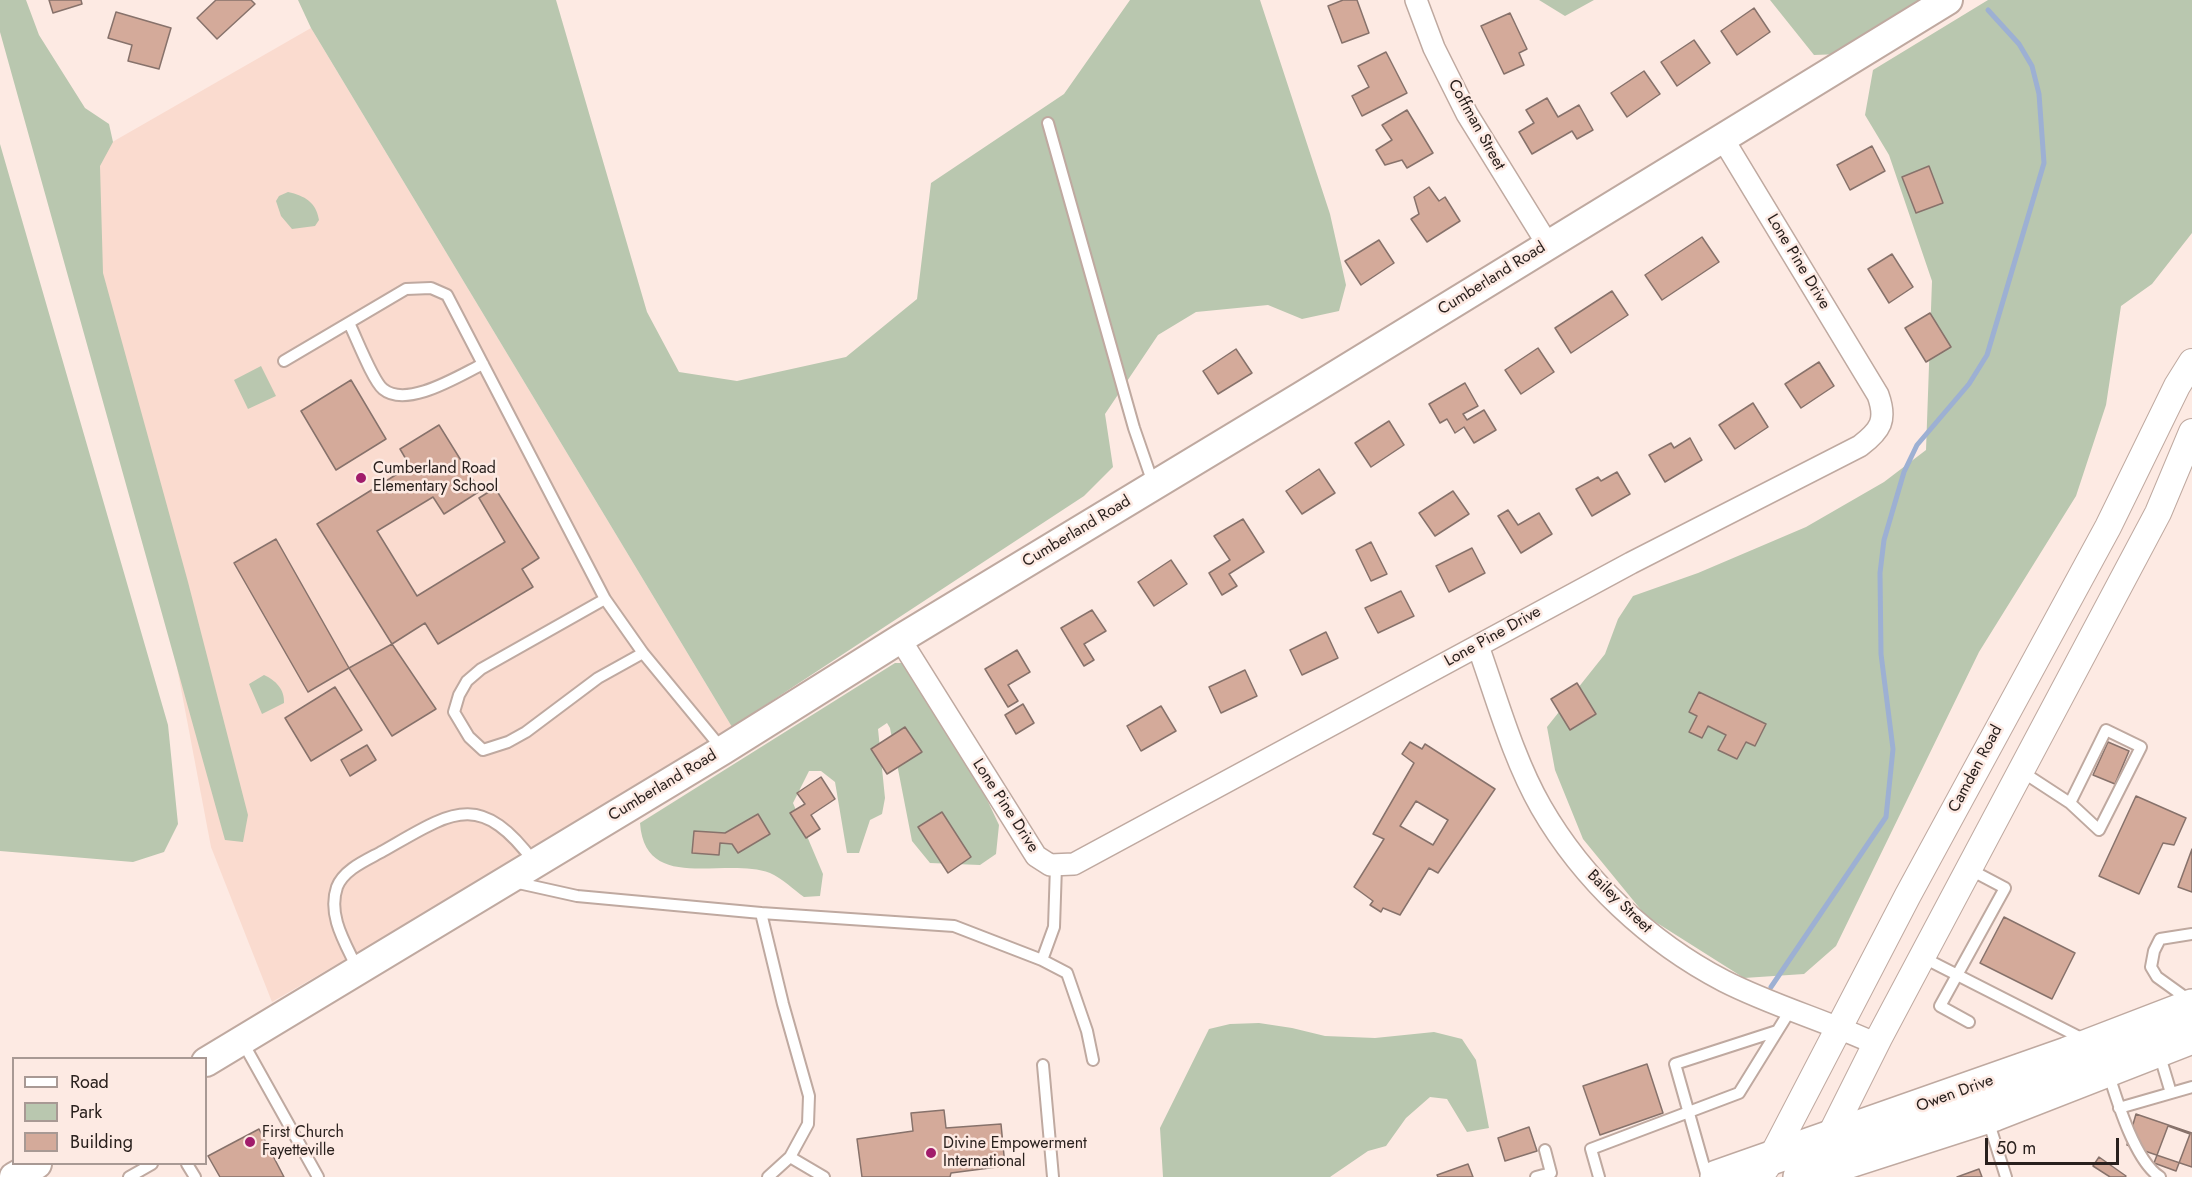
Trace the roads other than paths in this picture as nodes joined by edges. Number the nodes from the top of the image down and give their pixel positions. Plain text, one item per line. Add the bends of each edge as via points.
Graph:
1 (1416, 0) edge
2 (1948, 0) edge
3 (1048, 123) dead end
4 (1723, 140) junction
5 (1548, 244) junction
6 (349, 323) junction
7 (284, 361) dead end
8 (2192, 362) edge
9 (483, 364) junction
10 (2192, 432) edge
11 (1154, 485) junction
12 (605, 599) junction
13 (900, 639) junction
14 (1478, 646) junction
15 (643, 653) junction
16 (723, 750) junction
17 (2021, 771) junction
18 (2070, 803) junction
19 (535, 863) junction
20 (1056, 866) junction
21 (1969, 868) junction
22 (506, 880) junction
23 (762, 914) junction
24 (2192, 934) edge
25 (1922, 957) junction
26 (1042, 960) junction
27 (358, 970) junction
28 (1957, 975) junction
29 (2192, 1004) edge
30 (1791, 1009) junction
31 (1969, 1022) dead end
32 (1840, 1027) junction
33 (1777, 1031) junction
34 (2192, 1037) edge
35 (241, 1040) junction
36 (1876, 1044) junction
37 (2158, 1049) junction
38 (2100, 1057) junction
39 (1093, 1060) dead end
40 (207, 1061) edge
41 (1043, 1065) dead end
42 (2192, 1087) edge
43 (2171, 1093) junction
44 (2120, 1108) junction
45 (1689, 1112) junction
46 (1987, 1116) junction
47 (1830, 1138) junction
48 (1545, 1150) dead end
49 (790, 1157) junction
50 (150, 1165) edge
51 (1766, 1167) edge
52 (1805, 1176) edge
53 (129, 1177) edge
54 (318, 1177) edge
55 (768, 1177) edge
56 (824, 1177) edge
57 (1053, 1177) edge
58 (1536, 1177) edge
59 (1599, 1177) edge
60 (1707, 1177) edge
61 (1717, 1177) edge
62 (2006, 1177) edge
63 (2160, 1177) edge

1 - 5 street, Coffman Street via 1434,48 1467,114
2 - 4 main road, Cumberland Road
3 - 11 lane via 1134,428
4 - 5 main road, Cumberland Road
4 - 14 street, Lone Pine Drive via 1878,395 1884,410 1880,428 1860,446 1641,557
5 - 11 main road, Cumberland Road
6 - 7 lane
6 - 9 lane via 381,388 392,395 420,393
6 - 9 lane via 406,289 431,288 447,295
8 - 32 street, Camden Road
9 - 12 lane
10 - 17 street via 2158,513
11 - 13 main road, Cumberland Road
12 - 15 lane
12 - 15 lane via 480,669 467,681 455,703 459,724 479,748 488,750 526,732 598,678
13 - 16 main road, Cumberland Road
13 - 20 street, Lone Pine Drive via 1029,846 1036,856
14 - 20 street, Lone Pine Drive via 1074,864
14 - 30 street, Bailey Street via 1524,772 1541,807 1582,865 1650,933 1690,961
15 - 16 lane
16 - 19 main road, Cumberland Road
17 - 18 lane
17 - 21 street
18 - 18 lane via 2099,830 2140,747 2106,730
19 - 22 main road, Cumberland Road
19 - 27 lane via 517,839 493,820 461,813 443,818 351,869 338,886 334,913
20 - 26 lane via 1054,927
21 - 25 street
21 - 28 lane via 2005,888
22 - 23 lane via 577,896
22 - 27 main road, Cumberland Road
23 - 26 lane via 954,926
23 - 49 lane via 809,1096 808,1124
24 - 29 lane via 2160,939 2151,967 2157,977
25 - 28 lane
25 - 36 street
26 - 39 lane via 1067,974
27 - 35 main road, Cumberland Road
28 - 31 lane via 1940,1006
28 - 38 lane
29 - 38 highway, Owen Drive
30 - 32 street, Bailey Street
30 - 33 lane
32 - 36 street, Bailey Street
32 - 51 street, Camden Road
33 - 45 lane via 1739,1093
33 - 45 lane via 1675,1064
34 - 37 highway, Owen Drive
35 - 40 main road, Cumberland Road
35 - 54 lane
36 - 47 street
37 - 38 highway, Owen Drive
37 - 43 lane
38 - 44 lane
38 - 46 highway, Owen Drive
38 - 47 highway, Owen Drive
41 - 57 lane
42 - 43 lane
43 - 44 lane
44 - 63 lane via 2149,1170
45 - 59 lane via 1590,1149
45 - 60 lane
46 - 52 highway, Owen Drive
46 - 62 lane
47 - 51 highway, Owen Drive
47 - 52 street
48 - 58 lane via 1551,1173
49 - 55 lane
49 - 56 lane
50 - 53 lane
51 - 61 highway, Owen Drive

